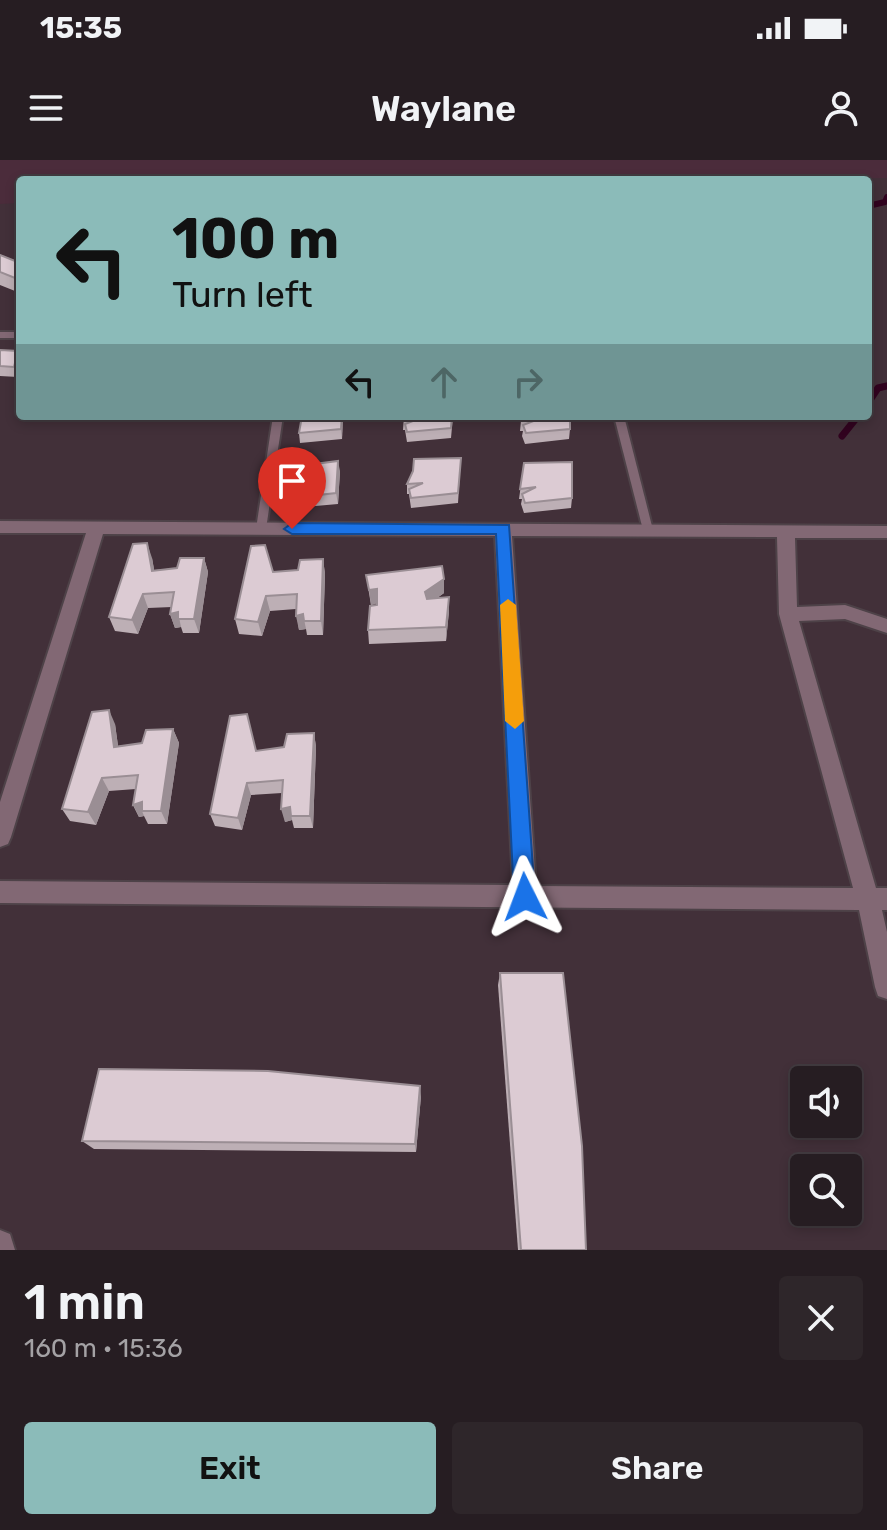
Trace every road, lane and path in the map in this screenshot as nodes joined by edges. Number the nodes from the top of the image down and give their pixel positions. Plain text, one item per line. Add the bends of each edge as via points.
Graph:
1 (277, 420) edge
2 (620, 420) edge
3 (0, 527) edge
4 (96, 529) junction
5 (261, 529) junction
6 (503, 529) junction
7 (648, 530) junction
8 (786, 531) junction
9 (887, 532) edge
10 (788, 614) junction
11 (887, 626) edge
12 (0, 837) edge
13 (0, 892) edge
14 (525, 897) junction
15 (877, 899) edge
16 (887, 987) edge
17 (0, 1244) edge
18 (1, 1250) edge

1 - 5 lane
2 - 7 lane
3 - 4 street
4 - 5 street
4 - 12 street
5 - 6 street
6 - 7 street
6 - 14 street
7 - 8 street
8 - 9 street
8 - 10 street
10 - 11 street via 845,612
10 - 15 street
13 - 14 street
14 - 15 street
15 - 16 street
17 - 18 street

